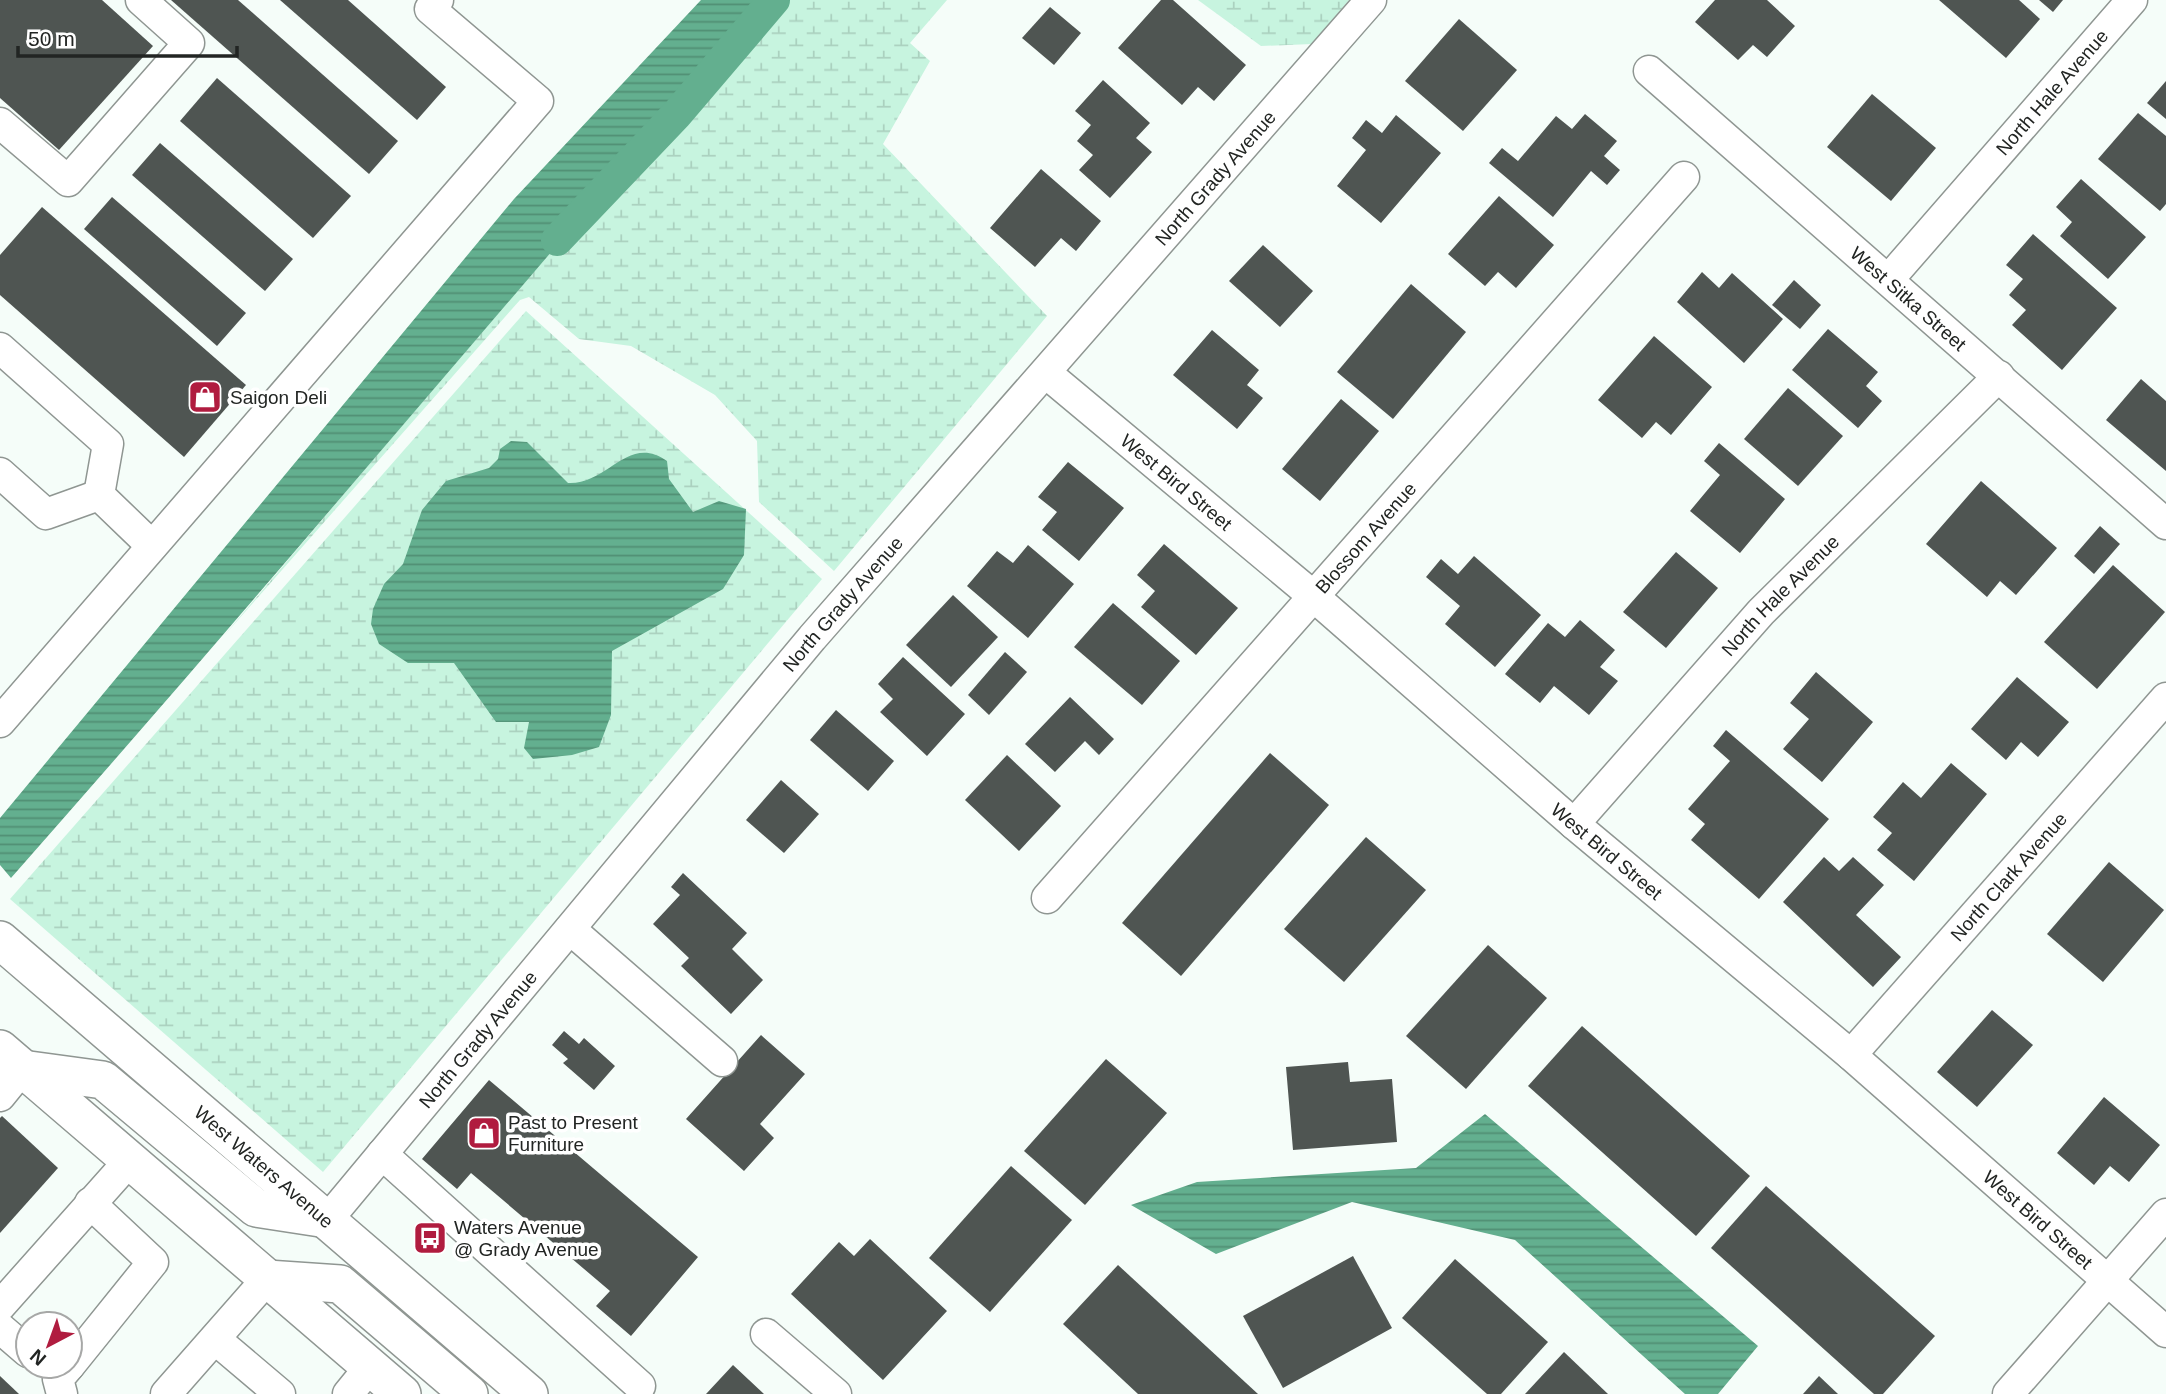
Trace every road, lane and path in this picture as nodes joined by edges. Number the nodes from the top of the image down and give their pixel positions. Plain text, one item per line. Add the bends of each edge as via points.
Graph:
1 (141, 0) edge
2 (1371, 0) edge
3 (2132, 0) edge
4 (429, 3) edge
5 (1649, 71) dead end
6 (0, 123) edge
7 (1684, 177) dead end
8 (1889, 279) junction
9 (0, 348) edge
10 (1045, 373) junction
11 (1999, 376) junction
12 (0, 473) edge
13 (99, 495) junction
14 (2166, 524) edge
15 (152, 546) junction
16 (1312, 595) junction
17 (2166, 698) edge
18 (0, 722) edge
19 (1574, 824) junction
20 (1047, 898) dead end
21 (570, 929) junction
22 (0, 940) edge
23 (1852, 1055) junction
24 (722, 1061) dead end
25 (7, 1071) edge
26 (382, 1154) junction
27 (130, 1160) junction
28 (90, 1203) junction
29 (2166, 1214) edge
30 (328, 1219) junction
31 (267, 1279) junction
32 (2107, 1279) junction
33 (0, 1306) edge
34 (0, 1328) edge
35 (2166, 1332) edge
36 (766, 1334) dead end
37 (215, 1339) junction
38 (14, 1340) edge
39 (84, 1346) edge
40 (359, 1381) edge
41 (640, 1386) dead end
42 (166, 1394) edge
43 (280, 1394) edge
44 (402, 1394) edge
45 (469, 1394) edge
46 (529, 1394) edge
47 (836, 1394) edge
48 (2008, 1394) edge

1 - 6 street via 189,43 68,181
2 - 10 street, North Grady Avenue
3 - 8 street, North Hale Avenue
4 - 15 street via 538,101
5 - 8 street, West Sitka Street
7 - 16 street, Blossom Avenue
8 - 11 street, West Sitka Street
9 - 13 street via 108,444
10 - 16 street, West Bird Street
10 - 21 street, North Grady Avenue via 812,638
11 - 14 street, West Sitka Street
11 - 19 street, North Hale Avenue via 1761,612
12 - 13 street via 46,514
13 - 15 street
15 - 18 street
16 - 19 street, West Bird Street
16 - 20 street, Blossom Avenue
17 - 23 street, North Clark Avenue
19 - 23 street, West Bird Street
21 - 24 street
21 - 26 street, North Grady Avenue
22 - 30 main road, West Waters Avenue
23 - 32 street, West Bird Street
25 - 27 main road
25 - 30 main road via 103,1080 256,1208
26 - 30 street, North Grady Avenue
26 - 41 street
27 - 28 street
27 - 31 main road
28 - 33 street
28 - 39 street via 153,1262
29 - 32 street
30 - 46 main road, West Waters Avenue
31 - 37 street
31 - 40 main road
31 - 45 main road via 340,1284
32 - 35 street, West Bird Street
32 - 48 street
34 - 38 street
36 - 47 street
37 - 42 street
37 - 43 street
40 - 44 main road

